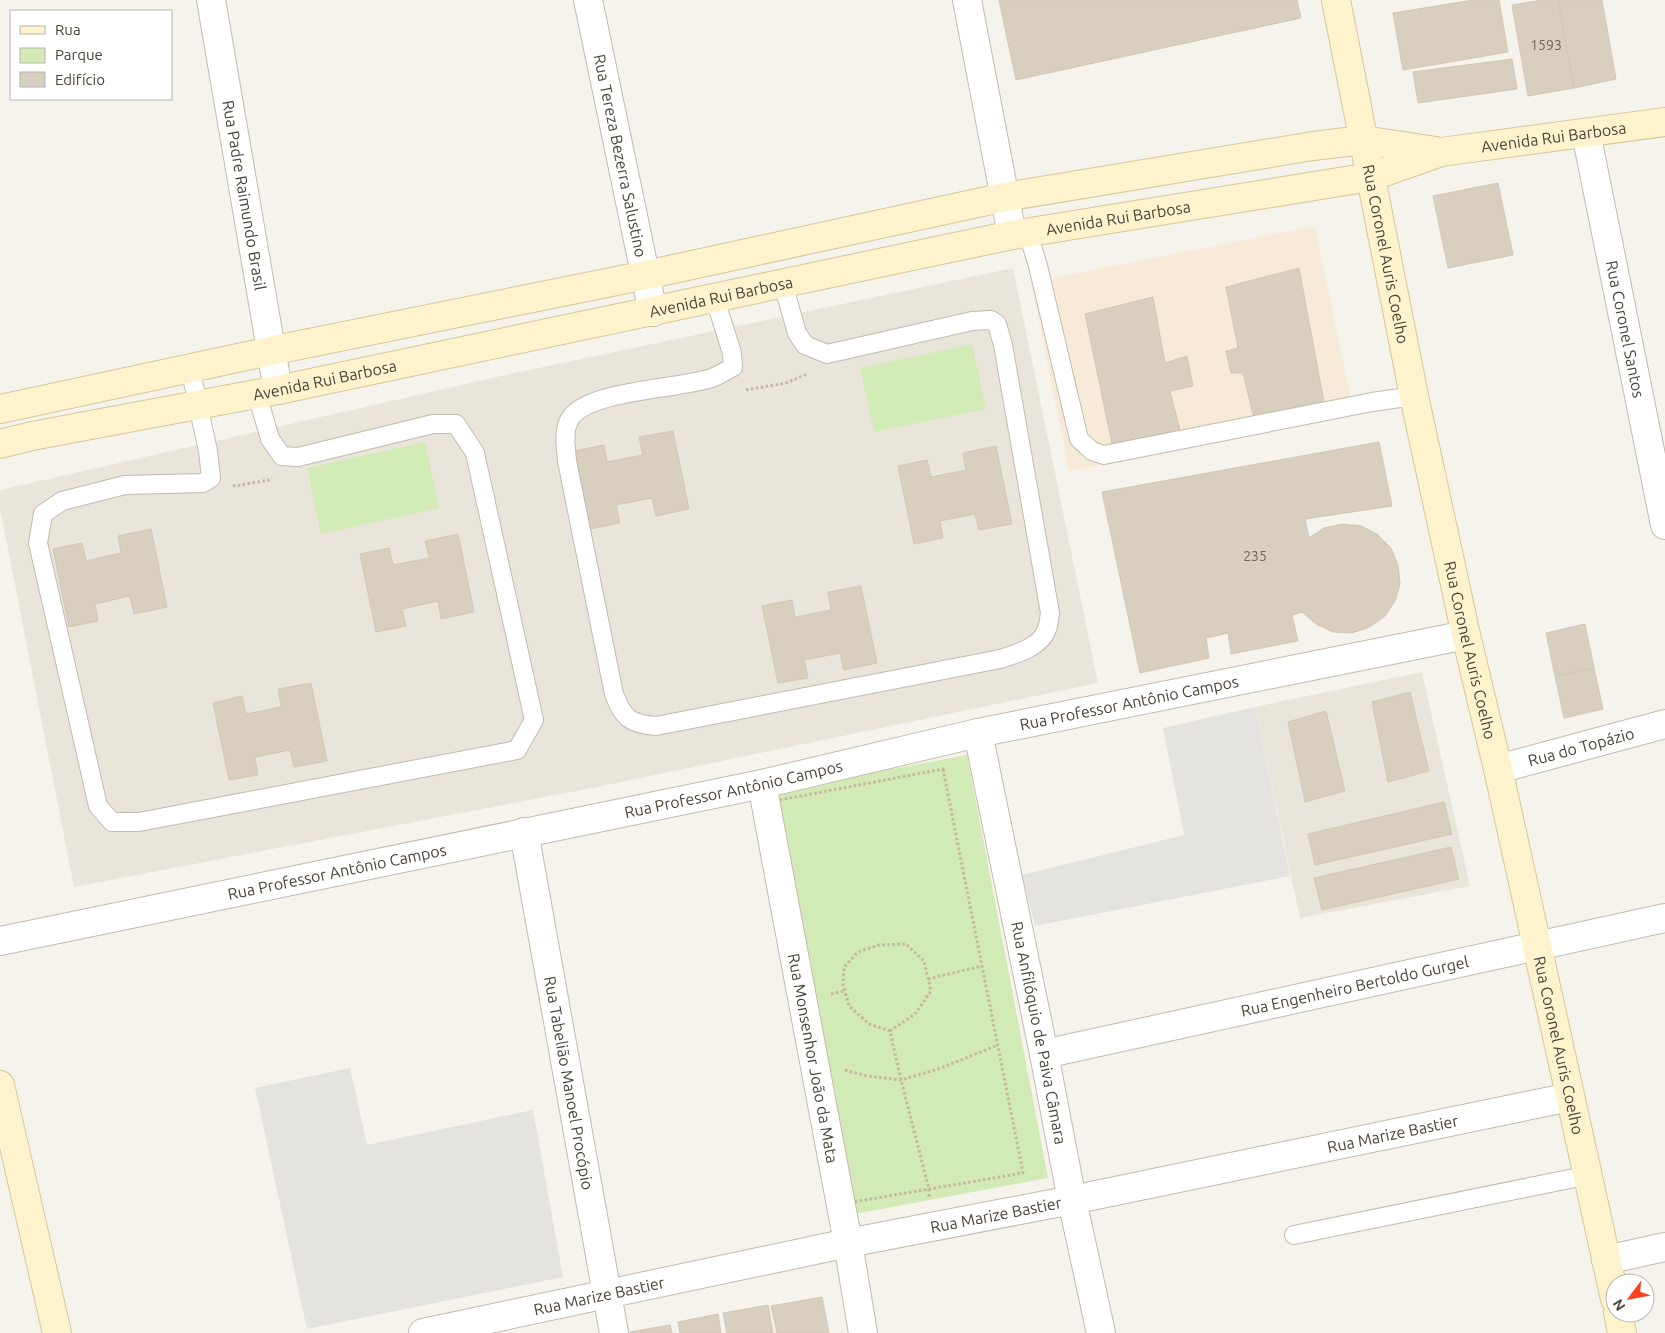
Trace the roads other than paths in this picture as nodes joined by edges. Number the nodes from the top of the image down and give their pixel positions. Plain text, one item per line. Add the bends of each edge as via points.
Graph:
1 (210, 0) edge
2 (588, 0) edge
3 (967, 0) edge
4 (1336, 0) edge
5 (1665, 122) edge
6 (1586, 133) junction
7 (1363, 140) junction
8 (1441, 152) junction
9 (1370, 177) junction
10 (1005, 197) junction
11 (1020, 234) junction
12 (646, 275) junction
13 (783, 284) junction
14 (715, 299) junction
15 (653, 312) junction
16 (270, 351) junction
17 (190, 368) junction
18 (267, 392) junction
19 (1414, 396) junction
20 (198, 405) junction
21 (0, 409) edge
22 (0, 444) edge
23 (1665, 525) edge
24 (1466, 635) junction
25 (1665, 724) edge
26 (978, 733) junction
27 (1498, 769) junction
28 (762, 784) junction
29 (524, 832) junction
30 (1665, 918) edge
31 (0, 940) edge
32 (1537, 945) junction
33 (1044, 1054) junction
34 (0, 1085) edge
35 (1570, 1097) junction
36 (1588, 1175) junction
37 (1072, 1200) junction
38 (1294, 1235) dead end
39 (848, 1243) junction
40 (1665, 1247) edge
41 (1606, 1260) junction
42 (1609, 1273) edge
43 (607, 1294) junction
44 (57, 1333) edge
45 (423, 1333) edge
46 (614, 1333) edge
47 (863, 1333) edge
48 (1101, 1333) edge

1 - 16 street, Rua Padre Raimundo Brasil
2 - 12 street, Rua Tereza Bezerra Salustino
3 - 10 street
4 - 7 main road, Rua Coronel Auris Coelho
5 - 6 main road, Avenida Rui Barbosa
6 - 8 main road, Avenida Rui Barbosa
6 - 23 street, Rua Coronel Santos
7 - 8 main road, Avenida Rui Barbosa
7 - 9 main road, Rua Coronel Auris Coelho
7 - 10 main road, Avenida Rui Barbosa
8 - 9 main road, Avenida Rui Barbosa
9 - 11 main road, Avenida Rui Barbosa
9 - 19 main road, Rua Coronel Auris Coelho
10 - 11 street
10 - 12 main road, Avenida Rui Barbosa
11 - 13 main road, Avenida Rui Barbosa
11 - 19 lane via 1038,266 1079,439 1092,451 1104,455
12 - 15 street, Rua Tereza Bezerra Salustino
12 - 16 main road, Avenida Rui Barbosa
13 - 14 main road, Avenida Rui Barbosa
13 - 14 lane via 797,333 805,345 827,354 972,321 991,320 997,324 1050,613 1047,630 1033,646 1000,659 656,726 642,725 626,717 614,694 566,460 567,426 572,416 594,401 713,378 733,367 732,353
14 - 15 main road, Avenida Rui Barbosa
15 - 18 main road, Avenida Rui Barbosa
16 - 17 main road, Avenida Rui Barbosa
16 - 18 street, Rua Padre Raimundo Brasil
17 - 20 lane
17 - 21 main road, Avenida Rui Barbosa
18 - 20 main road, Avenida Rui Barbosa
18 - 20 lane via 270,439 282,456 298,457 433,424 456,424 475,453 534,720 517,750 139,822 112,822 98,806 38,543 43,514 62,501 125,485 203,482 211,478
19 - 24 main road, Rua Coronel Auris Coelho
20 - 22 main road, Avenida Rui Barbosa
24 - 26 street, Rua Professor Antônio Campos
24 - 27 main road, Rua Coronel Auris Coelho
25 - 27 street, Rua do Topázio
26 - 28 street, Rua Professor Antônio Campos
26 - 33 street, Rua Anfilóquio de Paiva Câmara
27 - 32 main road, Rua Coronel Auris Coelho
28 - 29 street, Rua Professor Antônio Campos
28 - 39 street, Rua Monsenhor João da Mata
29 - 31 street, Rua Professor Antônio Campos
29 - 43 street, Rua Tabelião Manoel Procópio
30 - 32 street, Rua Engenheiro Bertoldo Gurgel
32 - 33 street, Rua Engenheiro Bertoldo Gurgel
32 - 35 main road, Rua Coronel Auris Coelho
33 - 37 street, Rua Anfilóquio de Paiva Câmara
34 - 44 main road
35 - 36 main road, Rua Coronel Auris Coelho
35 - 37 street, Rua Marize Bastier
36 - 38 lane
36 - 41 main road, Rua Coronel Auris Coelho
37 - 39 street, Rua Marize Bastier
37 - 48 street, Rua Anfilóquio de Paiva Câmara
39 - 43 street, Rua Marize Bastier
39 - 47 street, Rua Monsenhor João da Mata
40 - 41 street
41 - 42 main road, Rua Coronel Auris Coelho
43 - 45 street, Rua Marize Bastier
43 - 46 street, Rua Tabelião Manoel Procópio

